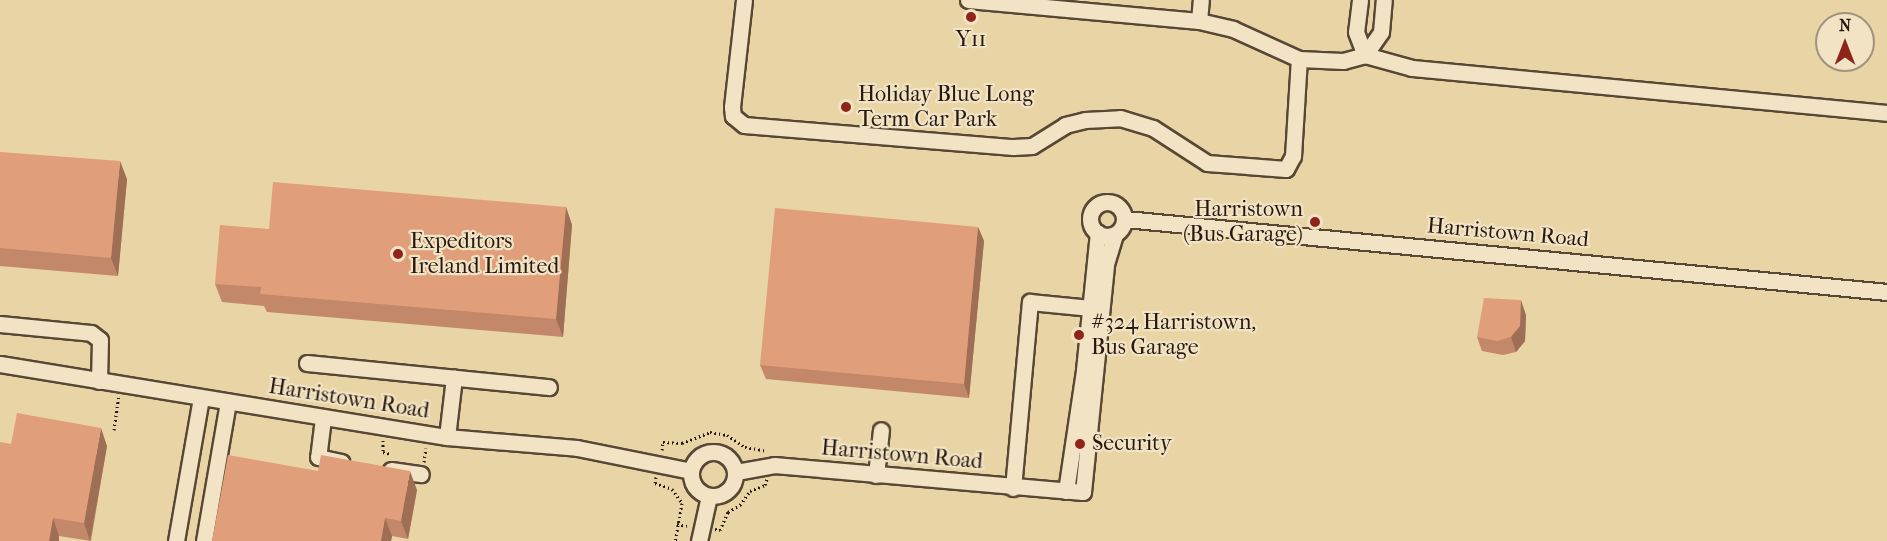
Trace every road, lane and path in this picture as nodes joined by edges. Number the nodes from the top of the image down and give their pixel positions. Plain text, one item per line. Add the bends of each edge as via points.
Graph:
1 (744, 0) edge
2 (968, 0) edge
3 (1201, 0) edge
4 (1360, 0) edge
5 (1384, 0) edge
6 (1199, 21) junction
7 (1365, 55) junction
8 (1299, 59) junction
9 (1887, 112) edge
10 (1125, 219) junction
11 (1098, 233) junction
12 (1115, 234) junction
13 (1887, 292) edge
14 (1091, 308) junction
15 (0, 324) edge
16 (307, 363) dead end
17 (0, 364) edge
18 (453, 377) junction
19 (99, 381) junction
20 (121, 385) junction
21 (549, 387) dead end
22 (201, 398) junction
23 (228, 402) junction
24 (323, 418) junction
25 (385, 428) junction
26 (114, 430) dead end
27 (881, 430) dead end
28 (447, 437) junction
29 (662, 451) dead end
30 (767, 453) dead end
31 (395, 455) dead end
32 (352, 464) edge
33 (420, 466) dead end
34 (375, 467) edge
35 (691, 471) junction
36 (736, 472) junction
37 (876, 475) junction
38 (657, 476) dead end
39 (767, 478) dead end
40 (1013, 488) junction
41 (1065, 491) junction
42 (709, 496) junction
43 (677, 525) junction
44 (687, 526) dead end
45 (713, 529) dead end
46 (176, 541) edge
47 (204, 541) edge
48 (675, 541) edge
49 (699, 541) edge

1 - 8 street via 732,107 733,116 744,124 1013,147 1032,146 1065,125 1120,118 1153,128 1207,163 1286,169 1293,156
2 - 6 street
3 - 6 street
4 - 7 street via 1356,32
5 - 7 street via 1381,32
6 - 8 street via 1233,30
7 - 8 street via 1343,61
7 - 9 street via 1412,68
10 - 11 street via 1117,204 1100,203 1090,216
10 - 12 street, Harristown Road
10 - 13 street, Harristown Road
11 - 12 street
11 - 14 street
12 - 41 street, Harristown Road via 1106,264 1083,492
14 - 40 street via 1030,302
14 - 41 street
15 - 19 street via 91,333 100,340
16 - 18 street
17 - 19 street, Harristown Road
18 - 21 street
18 - 28 street
19 - 20 street, Harristown Road
20 - 22 street, Harristown Road
20 - 26 path
22 - 23 street, Harristown Road
22 - 46 street
23 - 24 street, Harristown Road
23 - 47 street
24 - 25 street, Harristown Road
24 - 32 street via 318,457
25 - 28 street, Harristown Road
25 - 31 path via 383,452
27 - 37 street
28 - 35 street, Harristown Road via 577,448
29 - 30 path via 663,442 682,443 710,432 727,435 745,447
33 - 34 street
35 - 36 street via 698,458 712,452 728,458
35 - 42 street via 696,488
36 - 37 street, Harristown Road via 774,465
36 - 42 street via 729,490
37 - 40 street, Harristown Road
38 - 43 path via 655,483 672,489 682,503
39 - 45 path via 765,485 750,491 740,505 728,512 720,530
40 - 41 street, Harristown Road
42 - 49 street
43 - 44 path
43 - 48 path

